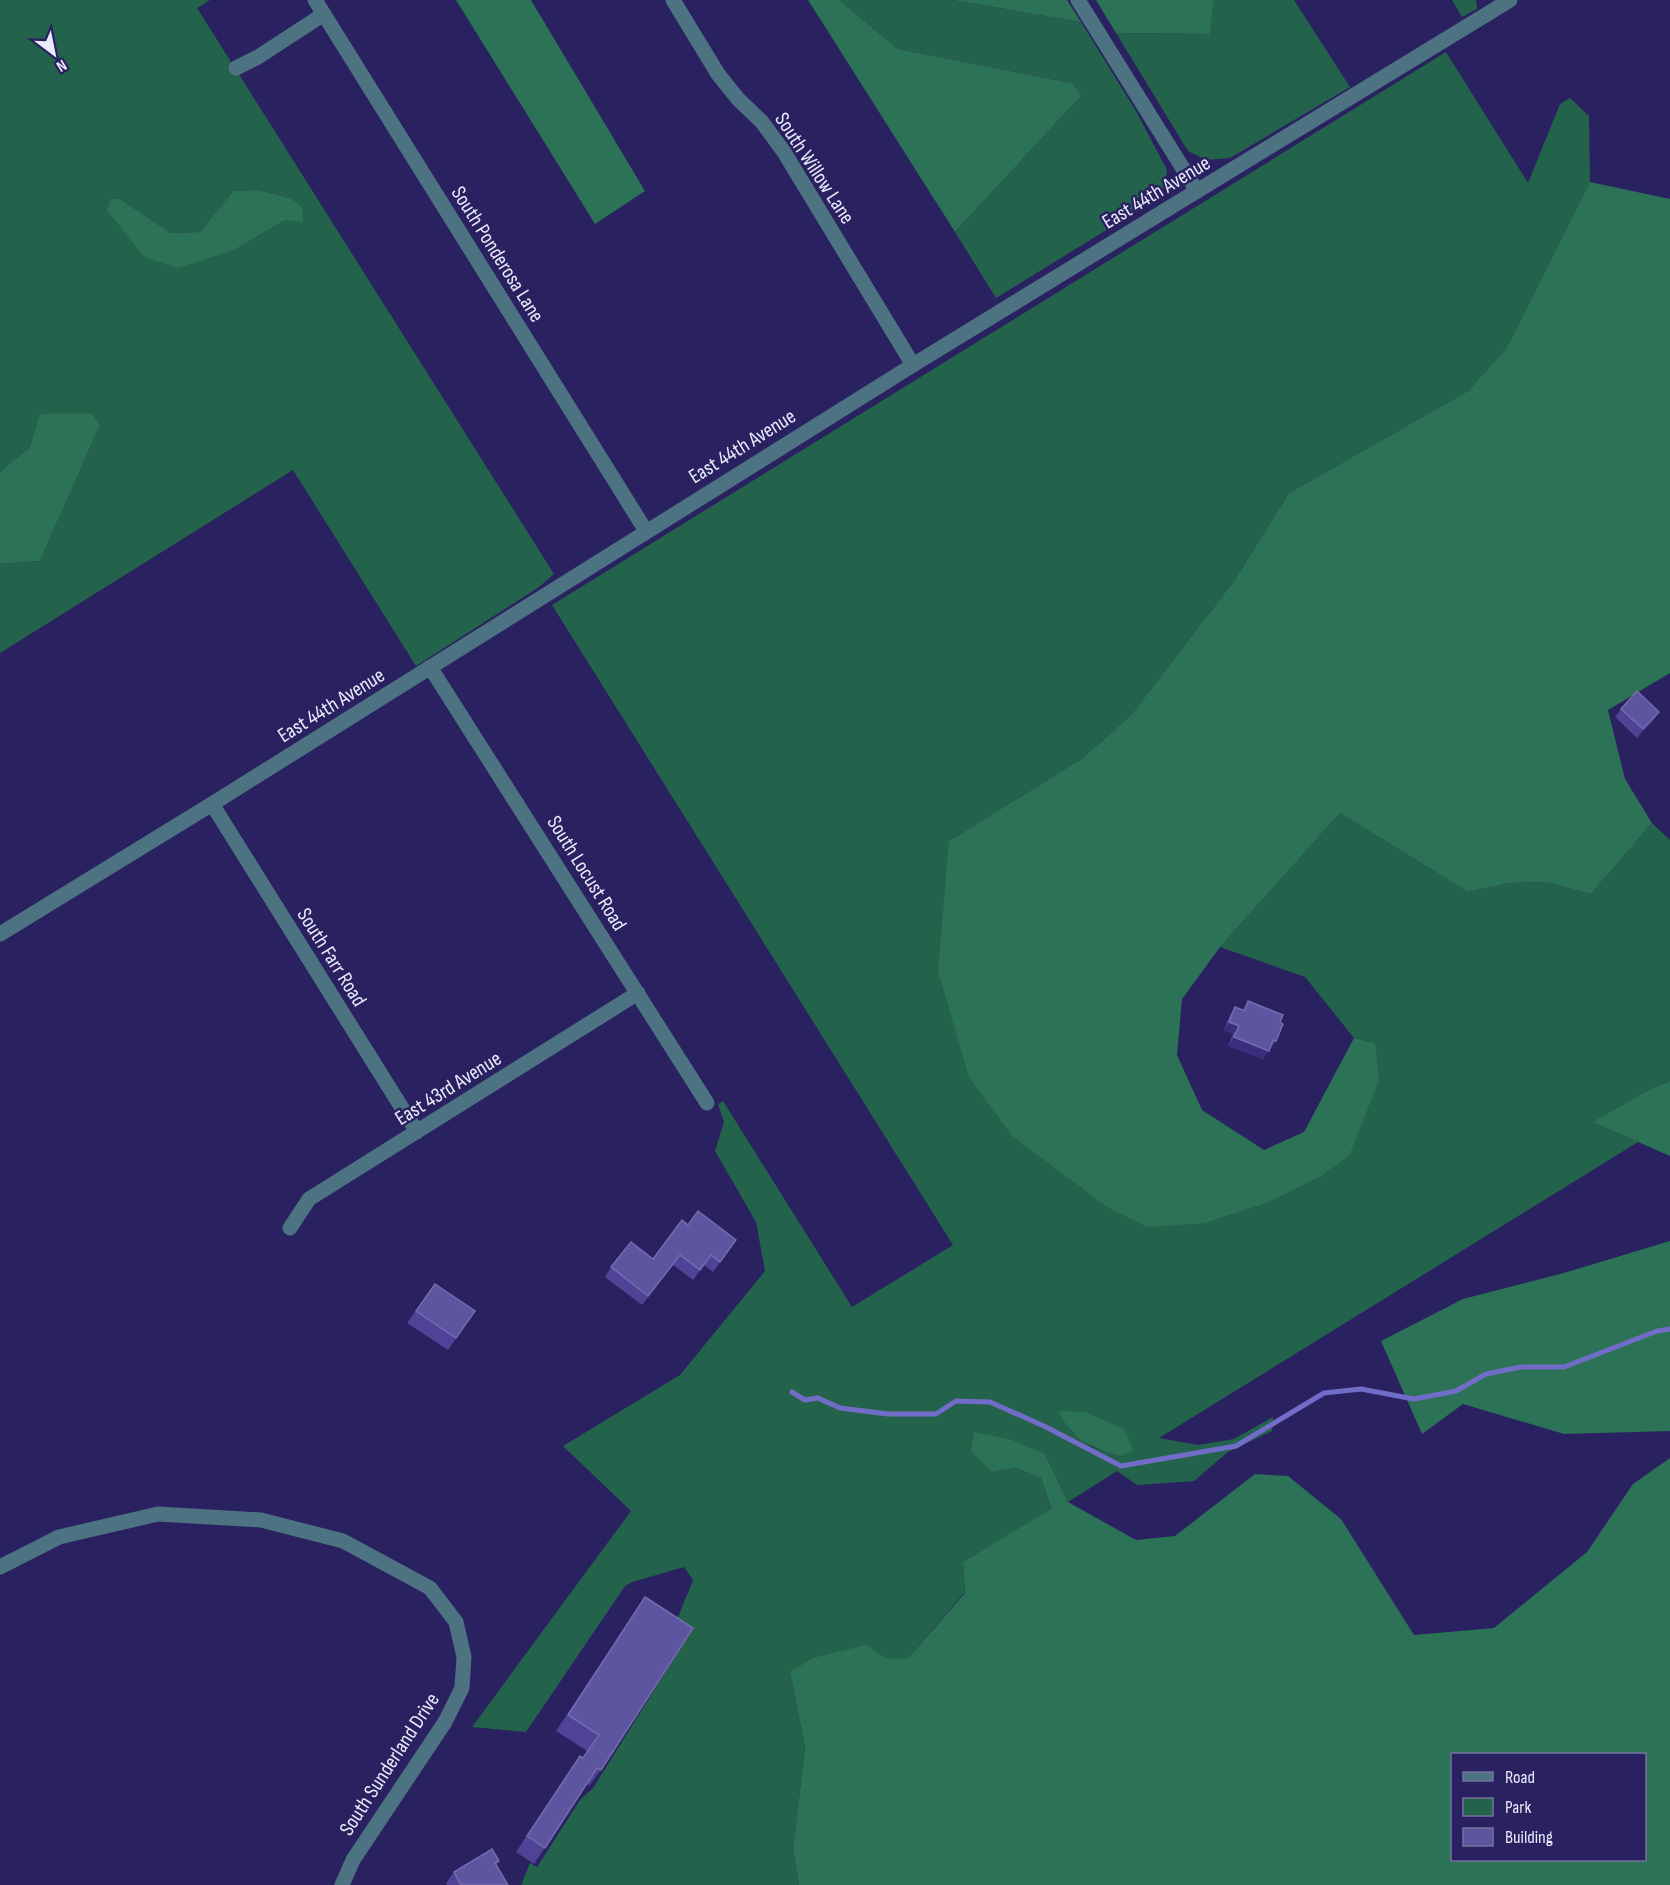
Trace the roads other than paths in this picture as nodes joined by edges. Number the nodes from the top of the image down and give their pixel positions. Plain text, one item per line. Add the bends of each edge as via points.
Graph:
1 (315, 0) edge
2 (673, 0) edge
3 (1078, 0) edge
4 (1510, 0) edge
5 (324, 14) junction
6 (236, 68) dead end
7 (1197, 191) junction
8 (914, 365) junction
9 (646, 531) junction
10 (430, 667) junction
11 (212, 804) junction
12 (0, 934) edge
13 (638, 993) junction
14 (707, 1103) dead end
15 (417, 1132) junction
16 (290, 1228) dead end
17 (0, 1567) edge
18 (342, 1885) edge

1 - 5 street, South Ponderosa Lane
2 - 8 street, South Willow Lane via 718,74 784,152
3 - 7 street
4 - 7 street, East 44th Avenue
5 - 6 street
5 - 9 street, South Ponderosa Lane
7 - 8 street, East 44th Avenue
8 - 9 street, East 44th Avenue
9 - 10 street, East 44th Avenue
10 - 11 street, East 44th Avenue
10 - 13 street, South Locust Road
11 - 12 street, East 44th Avenue
11 - 15 street, South Farr Road
13 - 14 street, South Locust Road
13 - 15 street, East 43rd Avenue
15 - 16 street, East 43rd Avenue via 309,1199
17 - 18 street, South Sunderland Drive via 59,1537 158,1514 261,1520 343,1541 430,1588 456,1622 464,1657 462,1688 445,1722 352,1860

